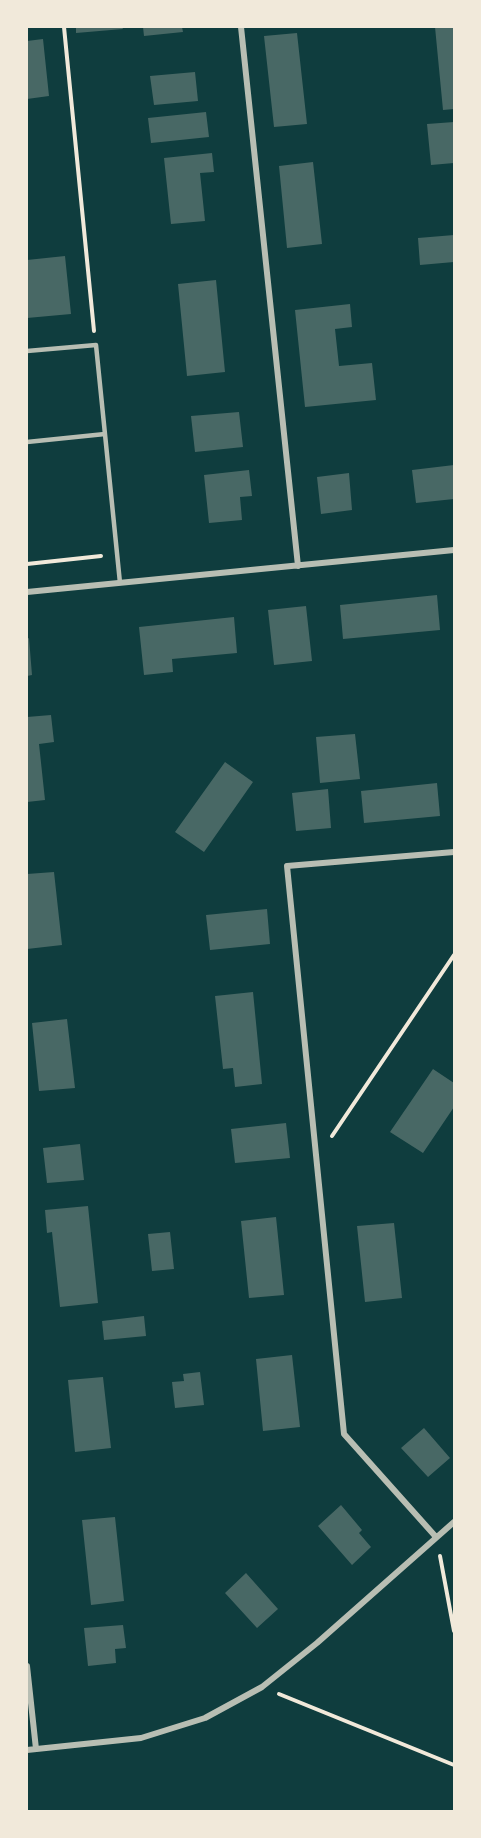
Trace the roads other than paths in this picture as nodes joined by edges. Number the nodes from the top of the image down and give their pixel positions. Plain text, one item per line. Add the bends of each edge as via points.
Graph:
1 (241, 27) edge
2 (27, 351) edge
3 (105, 434) junction
4 (27, 442) edge
5 (454, 550) edge
6 (298, 566) junction
7 (120, 583) junction
8 (27, 592) edge
9 (454, 852) edge
10 (454, 1522) edge
11 (436, 1537) junction
12 (27, 1666) edge
13 (36, 1749) junction
14 (27, 1750) edge

1 - 6 street
2 - 3 lane via 96,345
3 - 4 lane
3 - 7 lane
5 - 6 street
6 - 7 street
7 - 8 street
9 - 11 street via 287,866 344,1434
10 - 11 street
11 - 13 street via 262,1687 205,1718 141,1738
12 - 13 street
13 - 14 street

